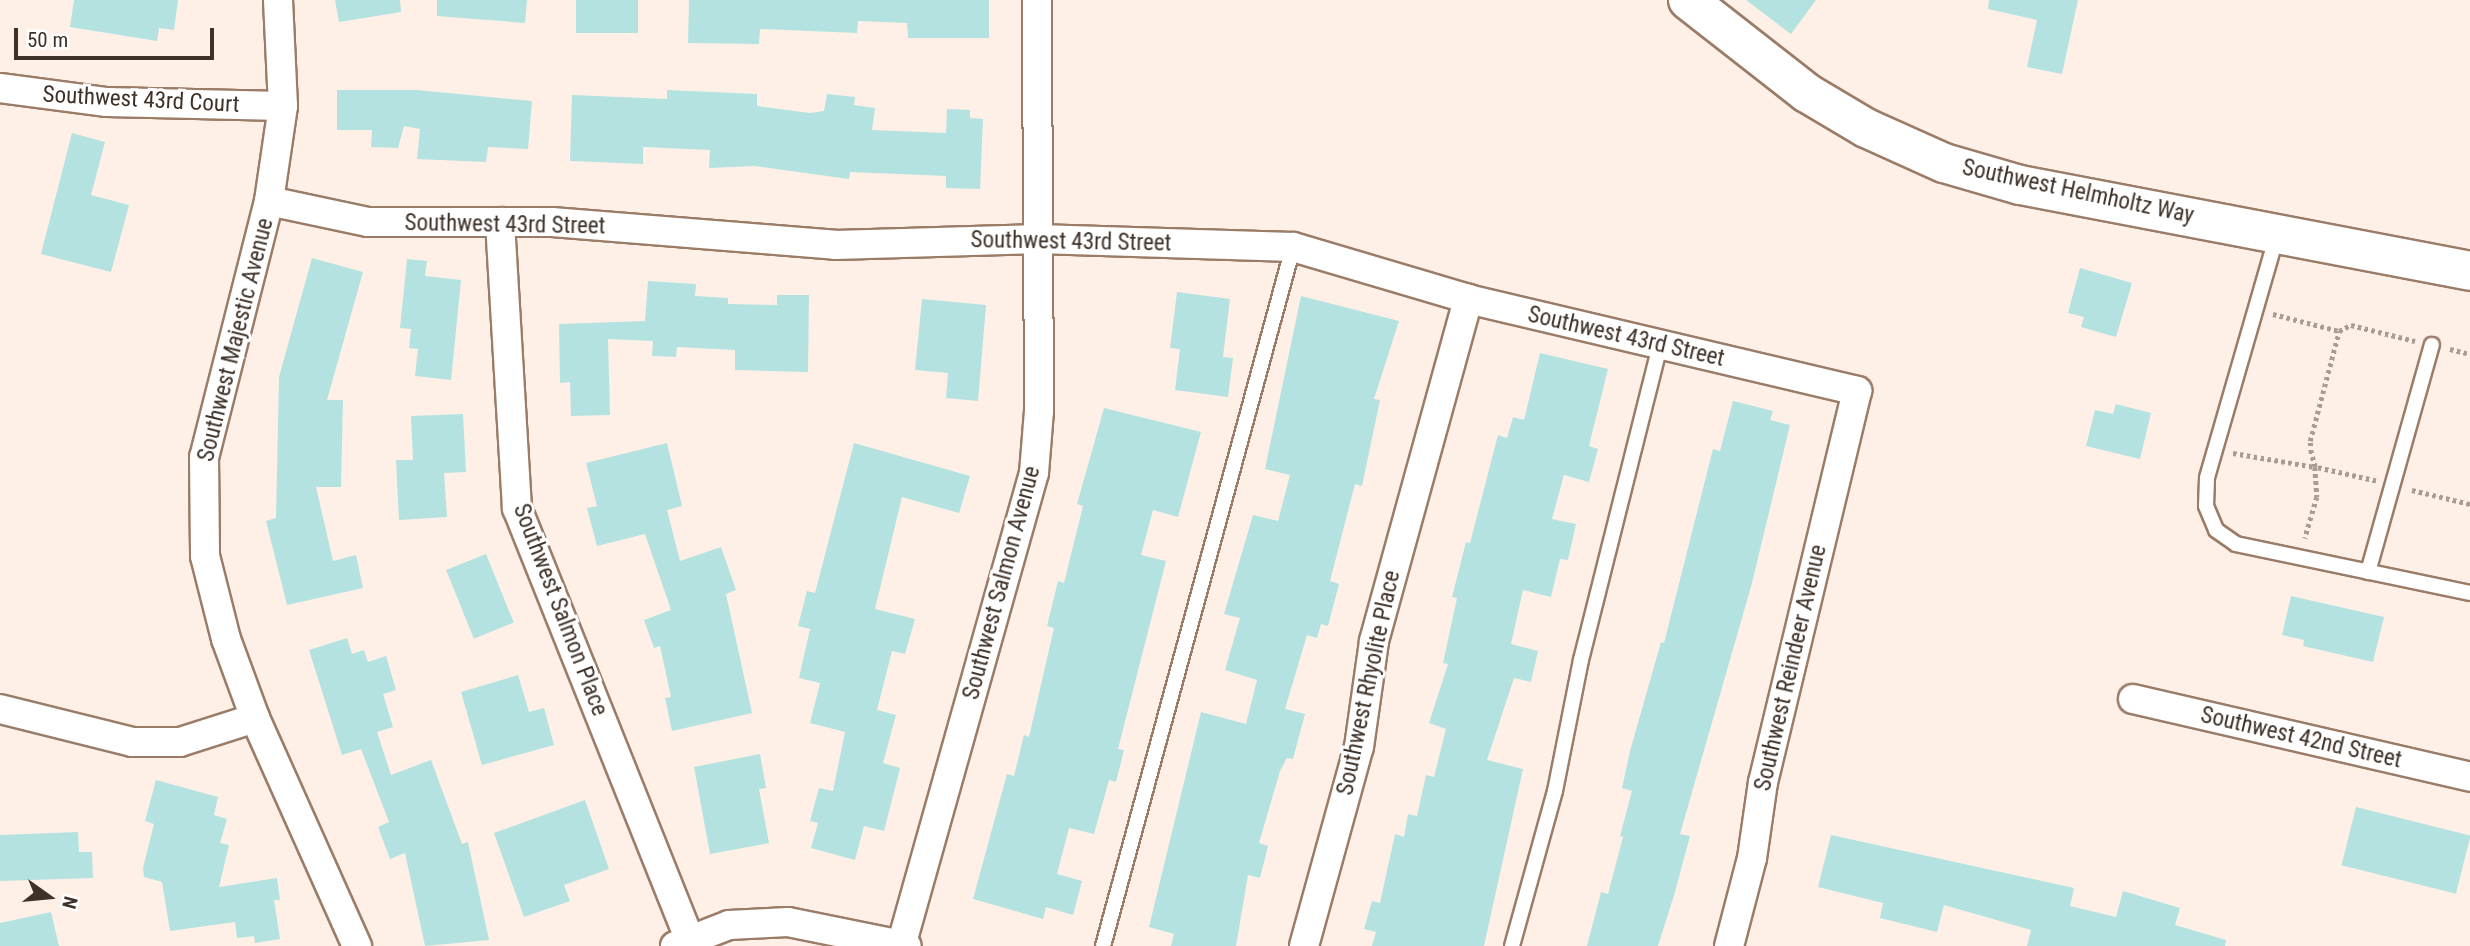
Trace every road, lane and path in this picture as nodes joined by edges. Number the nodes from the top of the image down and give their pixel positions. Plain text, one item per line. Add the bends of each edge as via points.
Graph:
1 (278, 0) edge
2 (1037, 0) edge
3 (1688, 0) edge
4 (0, 88) edge
5 (284, 106) junction
6 (269, 201) junction
7 (500, 222) junction
8 (2277, 234) junction
9 (1040, 239) junction
10 (1293, 247) junction
11 (2470, 271) edge
12 (1468, 299) junction
13 (2256, 310) junction
14 (2339, 331) junction
15 (1660, 345) junction
16 (2432, 345) junction
17 (2470, 354) edge
18 (1857, 391) joint
19 (2215, 450) junction
20 (2315, 467) junction
21 (2392, 485) junction
22 (2470, 504) edge
23 (2300, 557) junction
24 (2368, 572) junction
25 (2470, 593) edge
26 (2133, 699) dead end
27 (0, 709) edge
28 (255, 718) junction
29 (2470, 777) edge
30 (683, 943) edge
31 (357, 946) edge
32 (903, 946) edge
33 (1103, 946) edge
34 (1304, 946) edge
35 (1512, 946) edge
36 (1729, 946) edge

1 - 5 street, Southwest Majestic Avenue
2 - 9 street, Southwest Salmon Avenue
3 - 8 main road, Southwest Helmholtz Way via 1807,93 1866,128 1944,163 2020,185
4 - 5 street, Southwest 43rd Court via 107,102
5 - 6 street, Southwest Majestic Avenue
6 - 7 street, Southwest 43rd Street via 368,222
6 - 28 street, Southwest Majestic Avenue via 204,457 205,556 226,639
7 - 9 street, Southwest 43rd Street via 552,222 835,245
7 - 30 street, Southwest Salmon Place via 517,508
8 - 11 main road, Southwest Helmholtz Way
8 - 13 lane
9 - 10 street, Southwest 43rd Street
9 - 32 street, Southwest Salmon Avenue via 1034,473
10 - 12 street, Southwest 43rd Street
10 - 33 lane
12 - 15 street, Southwest 43rd Street
12 - 34 street, Southwest Rhyolite Place via 1374,640 1359,747
13 - 14 path
13 - 19 lane
14 - 16 path via 2351,325
14 - 20 path via 2310,441
15 - 18 street, Southwest 43rd Street
15 - 35 lane via 1581,660 1555,791
16 - 17 path
16 - 21 lane
18 - 36 street, Southwest Reindeer Avenue via 1763,782 1752,858
19 - 20 path
19 - 23 lane via 2206,506 2216,530 2236,544
20 - 21 path
20 - 23 path via 2317,497
21 - 22 path
21 - 24 lane
23 - 24 lane
24 - 25 lane
26 - 29 street, Southwest 42nd Street
27 - 28 street via 132,742 180,742
28 - 31 street, Southwest Majestic Avenue
30 - 32 street via 729,925 788,922

